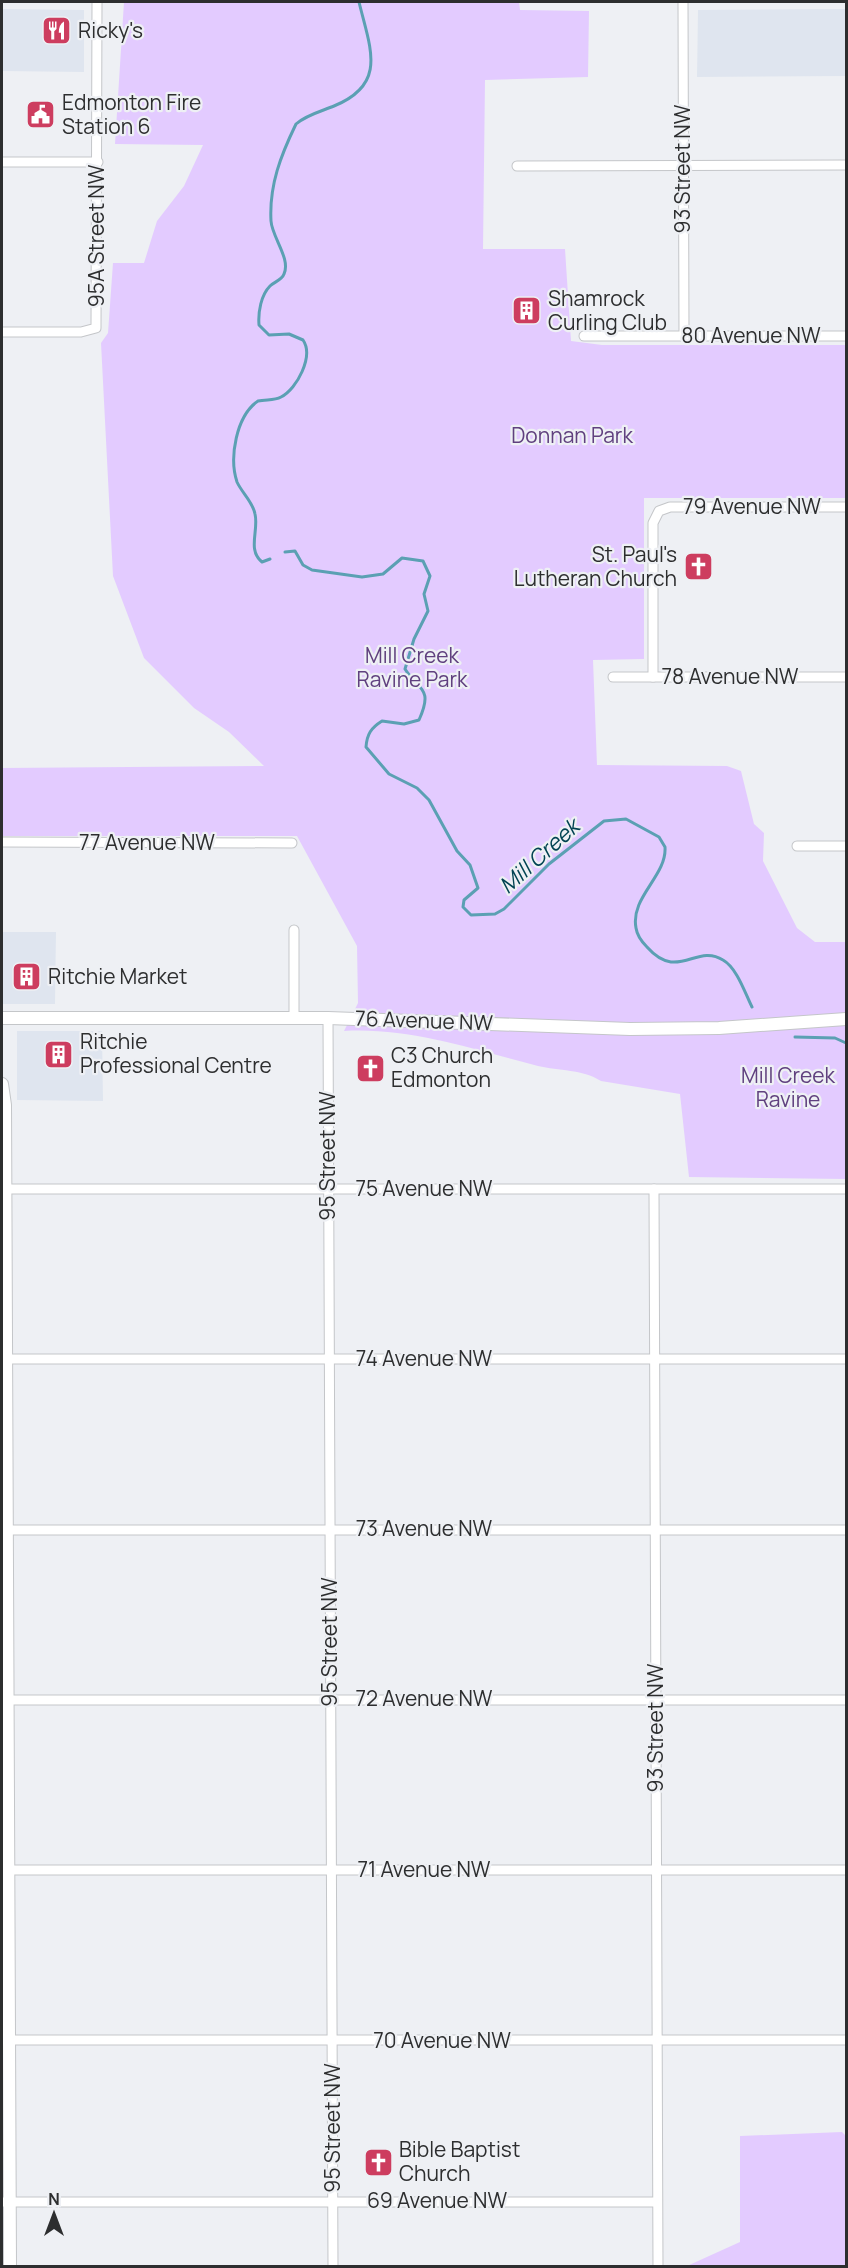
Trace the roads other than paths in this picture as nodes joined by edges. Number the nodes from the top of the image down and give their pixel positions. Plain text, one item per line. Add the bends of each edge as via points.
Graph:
1 (97, 2) edge
2 (683, 2) edge
3 (2, 162) edge
4 (98, 162) junction
5 (683, 165) junction
6 (846, 165) edge
7 (517, 166) dead end
8 (2, 332) edge
9 (584, 336) dead end
10 (684, 336) junction
11 (846, 336) edge
12 (846, 507) edge
13 (846, 676) edge
14 (613, 677) dead end
15 (653, 677) junction
16 (2, 842) edge
17 (292, 843) dead end
18 (797, 846) dead end
19 (846, 846) edge
20 (294, 930) dead end
21 (2, 1018) edge
22 (294, 1018) junction
23 (328, 1018) junction
24 (846, 1018) edge
25 (2, 1084) edge
26 (328, 1188) junction
27 (3, 1189) edge
28 (654, 1189) junction
29 (846, 1189) edge
30 (3, 1359) edge
31 (329, 1359) junction
32 (846, 1359) edge
33 (655, 1360) junction
34 (330, 1529) junction
35 (4, 1530) edge
36 (655, 1530) junction
37 (846, 1530) edge
38 (330, 1699) junction
39 (4, 1700) edge
40 (656, 1700) junction
41 (846, 1700) edge
42 (4, 1870) edge
43 (332, 1870) junction
44 (656, 1870) junction
45 (846, 1870) edge
46 (5, 2040) edge
47 (657, 2040) junction
48 (846, 2040) edge
49 (332, 2041) junction
50 (333, 2201) junction
51 (5, 2202) edge
52 (657, 2202) junction
53 (10, 2266) edge
54 (333, 2266) edge
55 (658, 2266) edge

1 - 4 street, 95A Street NW
2 - 5 street, 93 Street NW
3 - 4 street
4 - 8 street, 95A Street NW via 96,328 81,332
5 - 6 street
5 - 7 street
5 - 10 street, 93 Street NW
9 - 10 street, 80 Avenue NW
10 - 11 street, 80 Avenue NW
12 - 15 street, 79 Avenue NW via 670,507 659,511 653,523
13 - 15 street, 78 Avenue NW
14 - 15 street, 78 Avenue NW
16 - 17 street, 77 Avenue NW
18 - 19 street
20 - 22 street
21 - 22 street, 76 Avenue NW
22 - 23 street, 76 Avenue NW
23 - 24 street, 76 Avenue NW via 630,1029 719,1028
23 - 26 street, 95 Street NW
25 - 27 street
26 - 27 street, 75 Avenue NW
26 - 28 street, 75 Avenue NW
26 - 31 street, 95 Street NW
27 - 30 street
28 - 29 street, 75 Avenue NW
28 - 33 street, 93 Street NW
30 - 31 street, 74 Avenue NW
30 - 35 street
31 - 33 street, 74 Avenue NW
31 - 34 street, 95 Street NW
32 - 33 street, 74 Avenue NW
33 - 36 street, 93 Street NW
34 - 35 street, 73 Avenue NW
34 - 36 street, 73 Avenue NW
34 - 38 street, 95 Street NW
35 - 39 street
36 - 37 street, 73 Avenue NW
36 - 40 street, 93 Street NW
38 - 39 street, 72 Avenue NW
38 - 40 street, 72 Avenue NW
38 - 43 street, 95 Street NW
39 - 42 street
40 - 41 street, 72 Avenue NW
40 - 44 street, 93 Street NW
42 - 43 street, 71 Avenue NW
42 - 46 street
43 - 44 street, 71 Avenue NW
43 - 49 street, 95 Street NW
44 - 45 street, 71 Avenue NW
44 - 47 street, 93 Street NW
46 - 49 street, 70 Avenue NW
46 - 51 street
47 - 48 street, 70 Avenue NW
47 - 49 street, 70 Avenue NW
47 - 52 street, 93 Street NW
49 - 50 street, 95 Street NW
50 - 51 street, 69 Avenue NW
50 - 52 street, 69 Avenue NW
50 - 54 street, 95 Street NW
51 - 53 street
52 - 55 street, 93 Street NW

